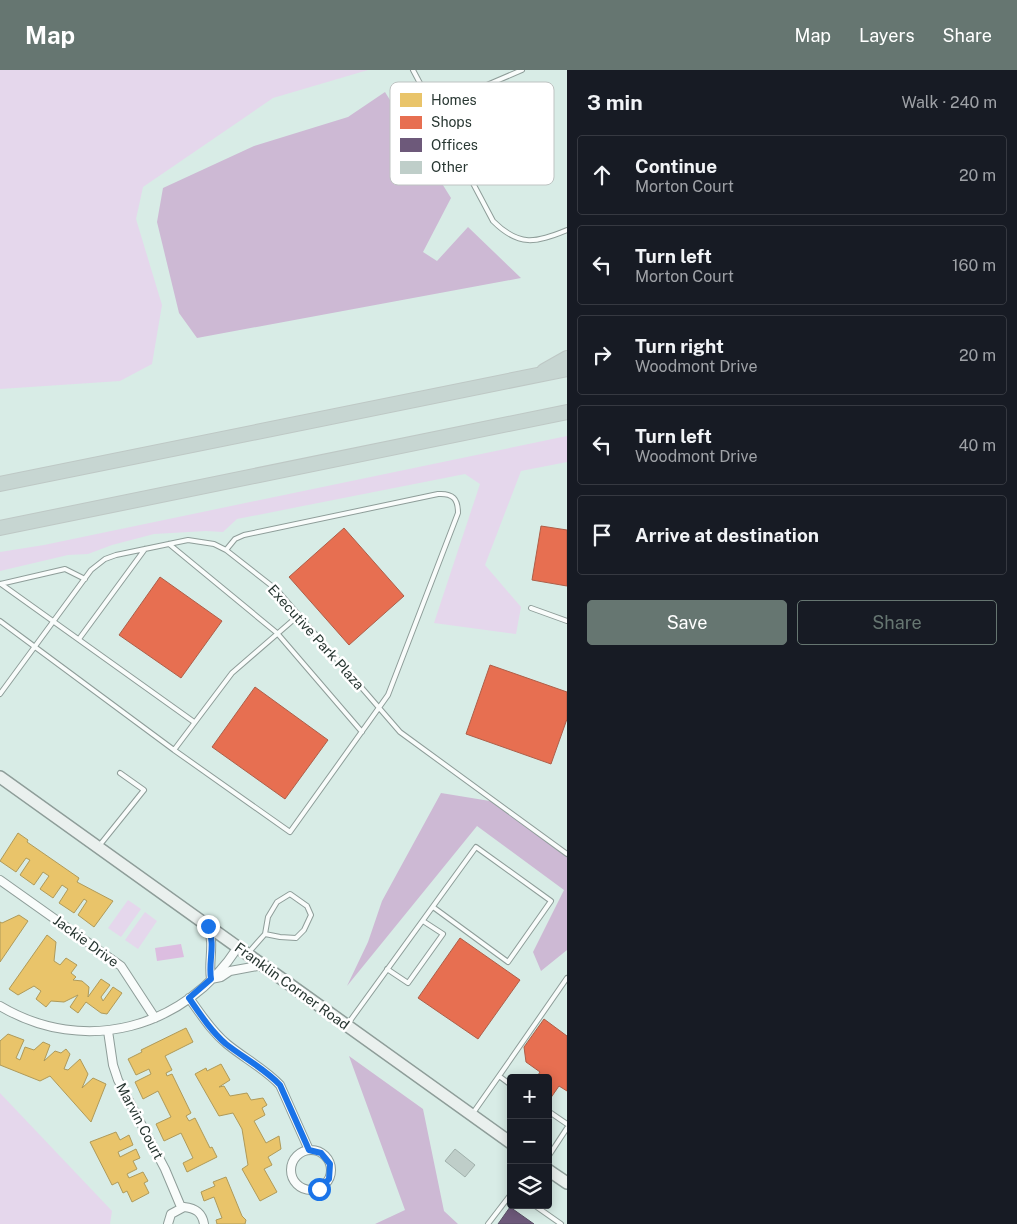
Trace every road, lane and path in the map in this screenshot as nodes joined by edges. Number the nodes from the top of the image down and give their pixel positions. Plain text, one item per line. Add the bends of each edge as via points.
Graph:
1 (413, 70) edge
2 (522, 70) edge
3 (419, 82) edge
4 (494, 82) edge
5 (474, 185) edge
6 (567, 230) edge
7 (567, 358) edge
8 (567, 369) edge
9 (538, 376) junction
10 (567, 412) edge
11 (0, 484) edge
12 (0, 528) edge
13 (169, 544) junction
14 (145, 549) junction
15 (226, 550) junction
16 (85, 579) junction
17 (0, 584) edge
18 (531, 608) dead end
19 (298, 615) junction
20 (0, 621) edge
21 (567, 621) edge
22 (53, 623) junction
23 (277, 633) junction
24 (79, 639) junction
25 (34, 647) junction
26 (0, 694) edge
27 (380, 707) junction
28 (194, 722) junction
29 (362, 732) junction
30 (174, 750) junction
31 (120, 773) dead end
32 (0, 777) edge
33 (98, 848) junction
34 (567, 854) edge
35 (0, 880) edge
36 (433, 908) junction
37 (424, 921) junction
38 (208, 926) junction
39 (265, 934) junction
40 (238, 947) junction
41 (248, 954) junction
42 (263, 965) junction
43 (387, 969) junction
44 (567, 978) edge
45 (211, 979) junction
46 (189, 998) junction
47 (0, 1006) edge
48 (155, 1018) junction
49 (347, 1026) junction
50 (108, 1031) junction
51 (499, 1076) junction
52 (507, 1082) edge
53 (552, 1114) edge
54 (471, 1115) junction
55 (567, 1124) edge
56 (567, 1128) edge
57 (507, 1140) edge
58 (309, 1150) junction
59 (552, 1151) edge
60 (552, 1173) edge
61 (567, 1183) edge
62 (507, 1199) edge
63 (181, 1208) junction
64 (540, 1209) edge
65 (168, 1224) edge
66 (204, 1224) edge
67 (488, 1224) edge
68 (561, 1224) edge

1 - 3 lane
2 - 4 lane
5 - 6 lane via 493,222 503,231 525,241 536,241
7 - 9 highway
8 - 9 highway
9 - 11 highway
10 - 12 highway
13 - 14 lane, Executive Park Plaza
13 - 15 lane, Executive Park Plaza via 200,540
13 - 23 lane
14 - 16 lane, Executive Park Plaza via 105,559
14 - 24 lane
15 - 19 lane, Executive Park Plaza via 277,590
15 - 27 lane via 235,539 244,535 438,494 454,496 458,513 388,695
16 - 17 lane via 65,568
16 - 22 lane, Executive Park Plaza
17 - 22 lane
18 - 21 lane
19 - 23 lane
19 - 27 lane, Executive Park Plaza
20 - 25 lane
22 - 24 lane
22 - 25 lane, Executive Park Plaza
23 - 28 lane via 232,673
23 - 29 lane
24 - 28 lane
25 - 26 lane, Executive Park Plaza
25 - 30 lane
27 - 29 lane
27 - 34 lane, Executive Park Plaza via 400,732
28 - 30 lane
29 - 30 lane via 290,832
31 - 33 lane via 144,790
32 - 33 main road, Franklin Corner Road
33 - 38 main road, Franklin Corner Road
35 - 48 street, Jackie Drive via 121,966
36 - 36 lane via 508,962 552,901 476,847
36 - 37 lane
37 - 43 lane
37 - 43 lane via 443,934 408,983
38 - 40 main road, Franklin Corner Road
38 - 45 street via 213,948
39 - 39 lane via 296,938 311,915 307,906 290,894 286,895 277,902 268,917
39 - 41 lane
40 - 41 main road, Franklin Corner Road
40 - 45 street
41 - 42 main road, Franklin Corner Road
42 - 45 street via 230,971
42 - 49 main road, Franklin Corner Road
43 - 49 lane
44 - 51 lane
45 - 46 street
46 - 48 street
46 - 58 street via 226,1043 280,1085
47 - 50 street via 31,1022 52,1028
48 - 50 street
49 - 54 main road, Franklin Corner Road
50 - 63 street, Marvin Court via 118,1080 165,1168
51 - 52 lane
51 - 54 lane
53 - 55 lane
54 - 57 main road, Franklin Corner Road
56 - 59 lane
58 - 58 street via 292,1161 291,1176 299,1187 312,1191 325,1185 331,1172 327,1158
60 - 61 main road
62 - 67 lane
63 - 65 street via 171,1214
63 - 66 street via 196,1210
64 - 68 lane

